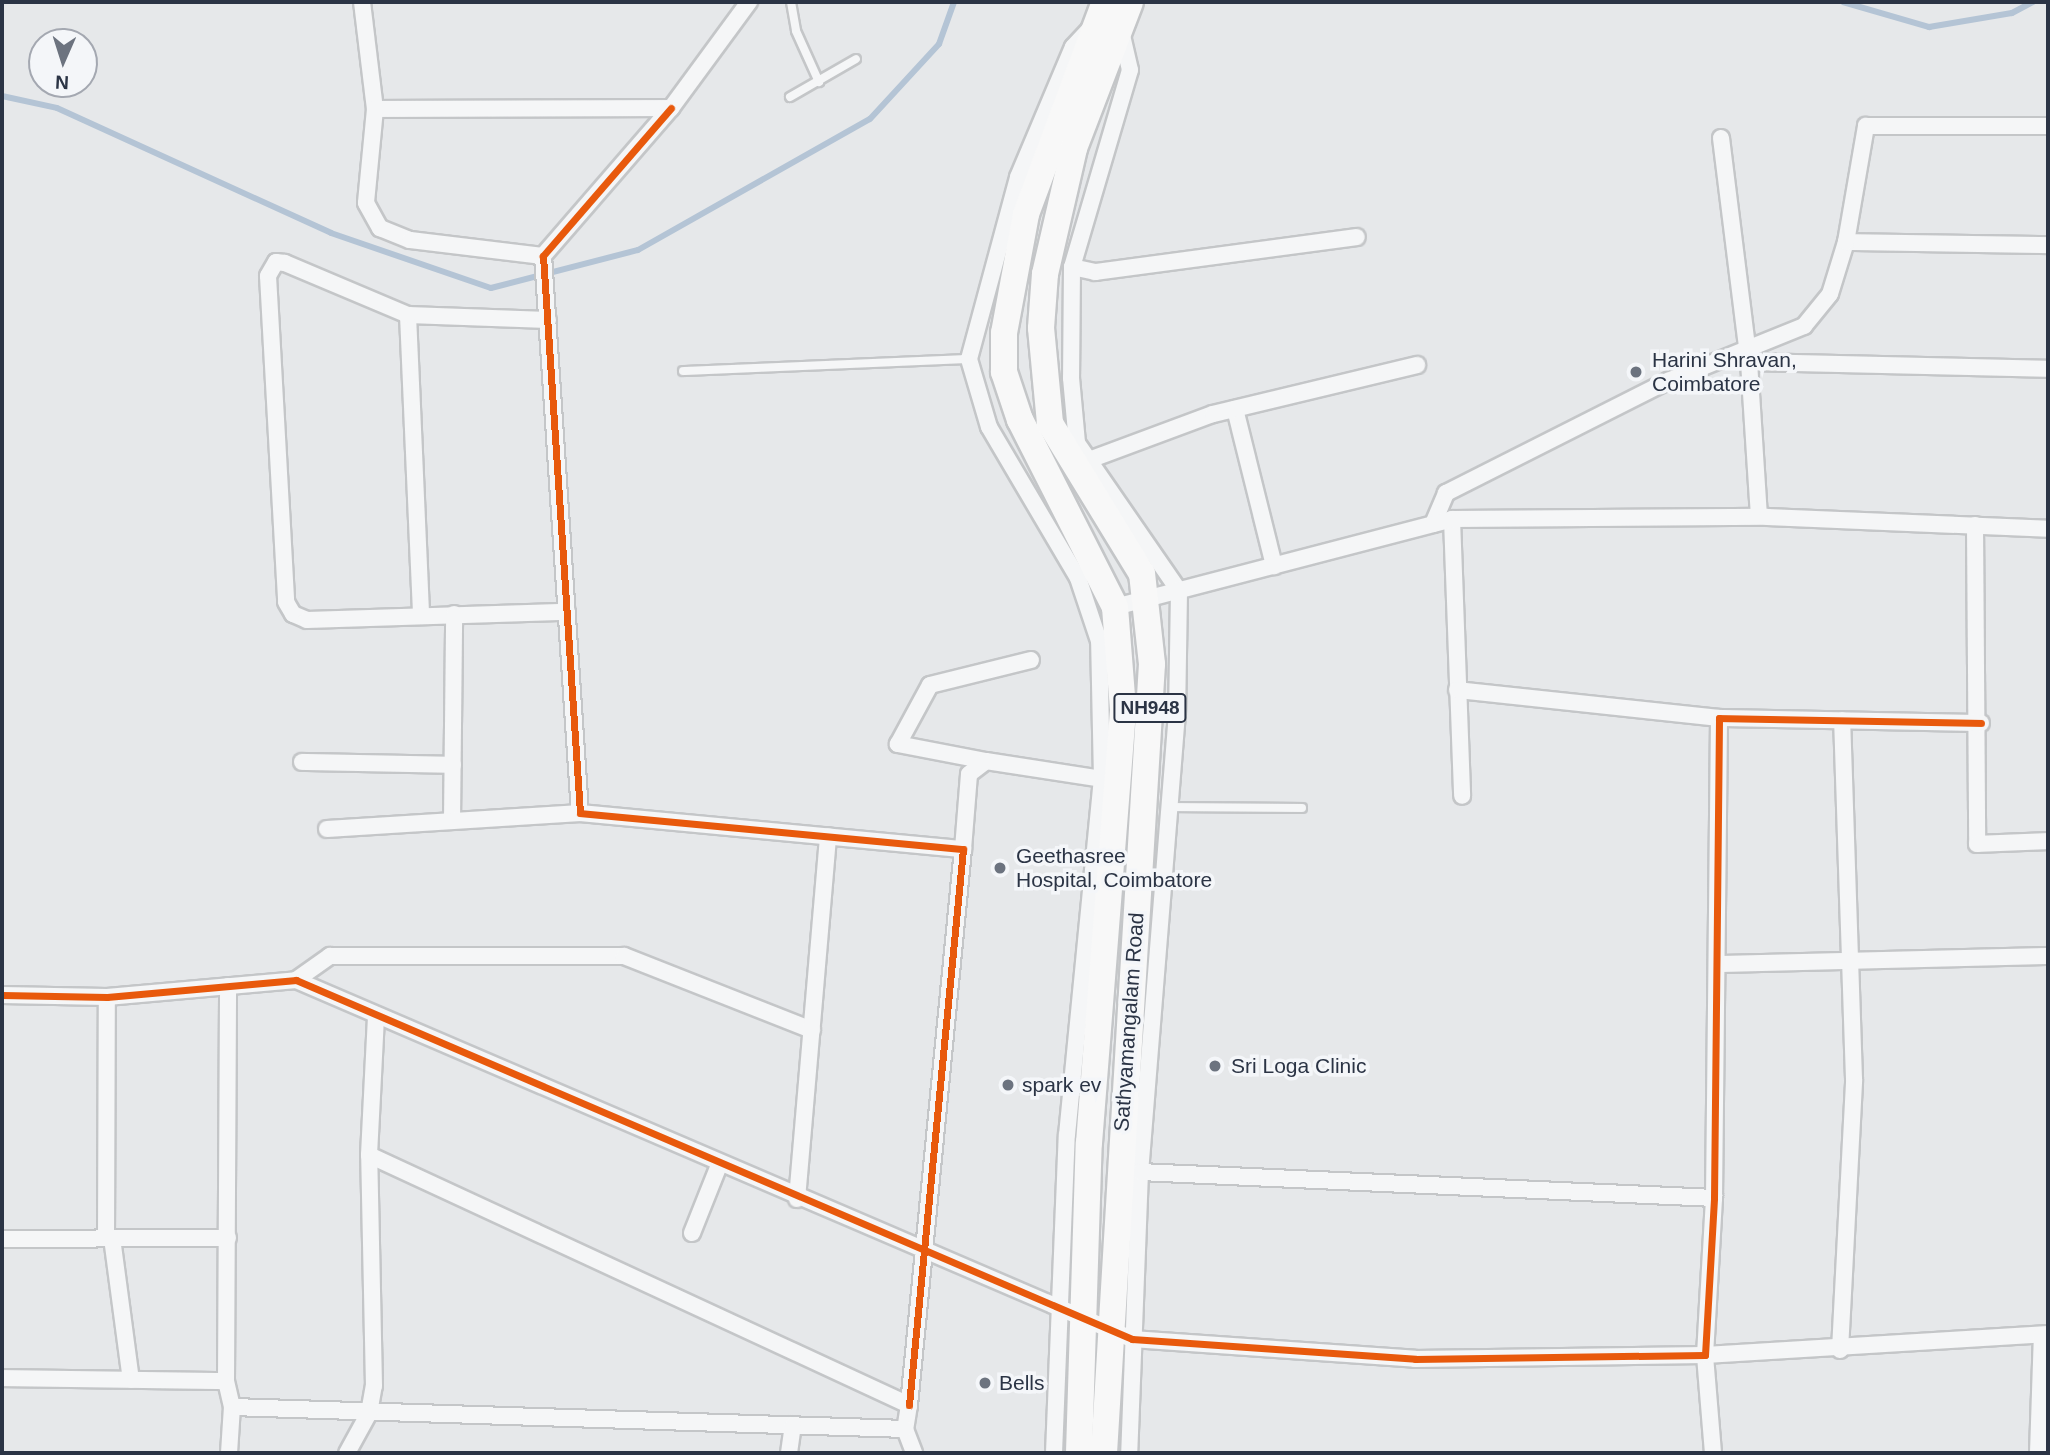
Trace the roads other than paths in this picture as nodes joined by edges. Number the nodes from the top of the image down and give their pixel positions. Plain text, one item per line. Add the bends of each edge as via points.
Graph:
1 (362, 2) edge
2 (749, 2) edge
3 (790, 2) edge
4 (1130, 2) edge
5 (1109, 16) edge
6 (856, 58) dead end
7 (819, 82) junction
8 (790, 97) dead end
9 (671, 108) junction
10 (375, 109) junction
11 (2048, 126) edge
12 (1721, 138) dead end
13 (1357, 237) dead end
14 (1846, 242) junction
15 (2048, 245) edge
16 (543, 257) junction
17 (1072, 267) junction
18 (408, 315) junction
19 (547, 319) junction
20 (1748, 358) junction
21 (969, 359) junction
22 (1417, 365) dead end
23 (2048, 369) edge
24 (683, 371) dead end
25 (1235, 409) junction
26 (1089, 460) junction
27 (1759, 516) junction
28 (1452, 519) junction
29 (1433, 524) junction
30 (1975, 526) junction
31 (2048, 529) edge
32 (1274, 566) junction
33 (1179, 591) junction
34 (1148, 597) junction
35 (1115, 607) junction
36 (567, 612) junction
37 (454, 614) junction
38 (421, 615) junction
39 (1031, 660) dead end
40 (1457, 690) junction
41 (1719, 718) junction
42 (1842, 720) junction
43 (1981, 723) junction
44 (986, 761) junction
45 (302, 762) dead end
46 (453, 765) junction
47 (1102, 779) junction
48 (1462, 796) dead end
49 (1169, 807) junction
50 (1302, 808) dead end
51 (580, 813) junction
52 (452, 821) junction
53 (327, 829) dead end
54 (828, 836) junction
55 (2048, 841) edge
56 (963, 849) junction
57 (2048, 956) edge
58 (1852, 961) junction
59 (1719, 964) junction
60 (296, 980) junction
61 (228, 986) junction
62 (2, 995) edge
63 (107, 997) junction
64 (376, 1016) junction
65 (812, 1030) junction
66 (369, 1155) junction
67 (719, 1165) junction
68 (1140, 1172) junction
69 (1714, 1198) junction
70 (797, 1199) junction
71 (692, 1233) dead end
72 (109, 1238) junction
73 (228, 1238) junction
74 (2, 1239) edge
75 (926, 1252) junction
76 (1072, 1314) junction
77 (1120, 1334) junction
78 (2045, 1335) edge
79 (1840, 1350) junction
80 (1705, 1355) junction
81 (2, 1378) edge
82 (131, 1380) junction
83 (226, 1381) junction
84 (909, 1405) junction
85 (232, 1407) junction
86 (369, 1413) junction
87 (793, 1426) junction
88 (905, 1429) junction
89 (229, 1453) edge
90 (346, 1453) edge
91 (789, 1453) edge
92 (914, 1453) edge
93 (1054, 1453) edge
94 (1080, 1453) edge
95 (1104, 1453) edge
96 (1129, 1453) edge
97 (1713, 1453) edge
98 (2038, 1453) edge

1 - 10 street
2 - 9 street
3 - 7 lane via 796,31
4 - 5 highway, Sathyamangalam Road / NH948
5 - 17 street via 1130,70
5 - 21 street via 1073,47 1018,177
5 - 34 highway, Sathyamangalam Road / NH948 via 1048,261 1042,379 1050,423 1142,574
5 - 35 highway, NH948 via 1026,214 1004,334 1004,372 1020,420
6 - 7 lane
7 - 8 lane
9 - 10 street
9 - 16 street
10 - 16 street via 366,203 380,228 410,240
11 - 14 street via 1866,126
12 - 20 street
13 - 17 street via 1095,272
14 - 15 street
14 - 20 street via 1830,294 1815,314
16 - 19 street
17 - 26 street via 1070,378 1077,443
18 - 19 street
18 - 38 street
18 - 38 street via 285,263 269,267 286,602 307,620
19 - 36 street
20 - 23 street
20 - 27 street
20 - 29 street via 1668,381 1446,493
21 - 24 lane
21 - 47 street via 989,427 1053,530 1089,607 1102,681
22 - 25 street
25 - 26 street
25 - 32 street
26 - 33 street
27 - 28 street
27 - 30 street
28 - 29 street
28 - 40 street
29 - 32 street
30 - 31 street
30 - 43 street
32 - 33 street
33 - 34 street
33 - 49 street
34 - 35 street
34 - 77 highway, Sathyamangalam Road / NH948 via 1152,664
35 - 76 highway, NH948 via 1123,709
36 - 37 street
36 - 51 street
37 - 38 street
37 - 46 street
39 - 44 street via 930,685 898,744
40 - 41 street
40 - 48 street
41 - 42 street
41 - 59 street
42 - 43 street
42 - 58 street
43 - 55 street via 1977,844
44 - 47 street
44 - 56 street via 969,774
45 - 46 street
46 - 52 street
47 - 76 street via 1067,1135
49 - 50 lane
49 - 68 street
51 - 52 street
51 - 54 street
52 - 53 street
54 - 56 street
54 - 65 street
56 - 75 street
57 - 58 street
58 - 59 street
58 - 79 street via 1854,1079
59 - 69 street
60 - 61 street
60 - 64 street
60 - 65 street via 330,956 624,956
61 - 63 street
61 - 73 street
62 - 63 street
63 - 72 street
64 - 66 street
64 - 67 street
65 - 70 street
66 - 84 street
66 - 86 street
67 - 70 street
67 - 71 street
68 - 69 street
68 - 77 street
69 - 80 street
70 - 75 street
72 - 73 street
72 - 74 street
72 - 82 street
73 - 83 street
75 - 76 street
75 - 84 street
76 - 77 street
76 - 93 street
76 - 94 highway, NH948
77 - 80 street via 1415,1359
77 - 95 highway, Sathyamangalam Road / NH948
77 - 96 street
78 - 79 street
78 - 98 street
79 - 80 street
80 - 97 street
81 - 82 street
82 - 83 street
83 - 85 street
84 - 88 street
85 - 86 street
85 - 89 street
86 - 87 street
86 - 90 street
87 - 88 street
87 - 91 street
88 - 92 street

